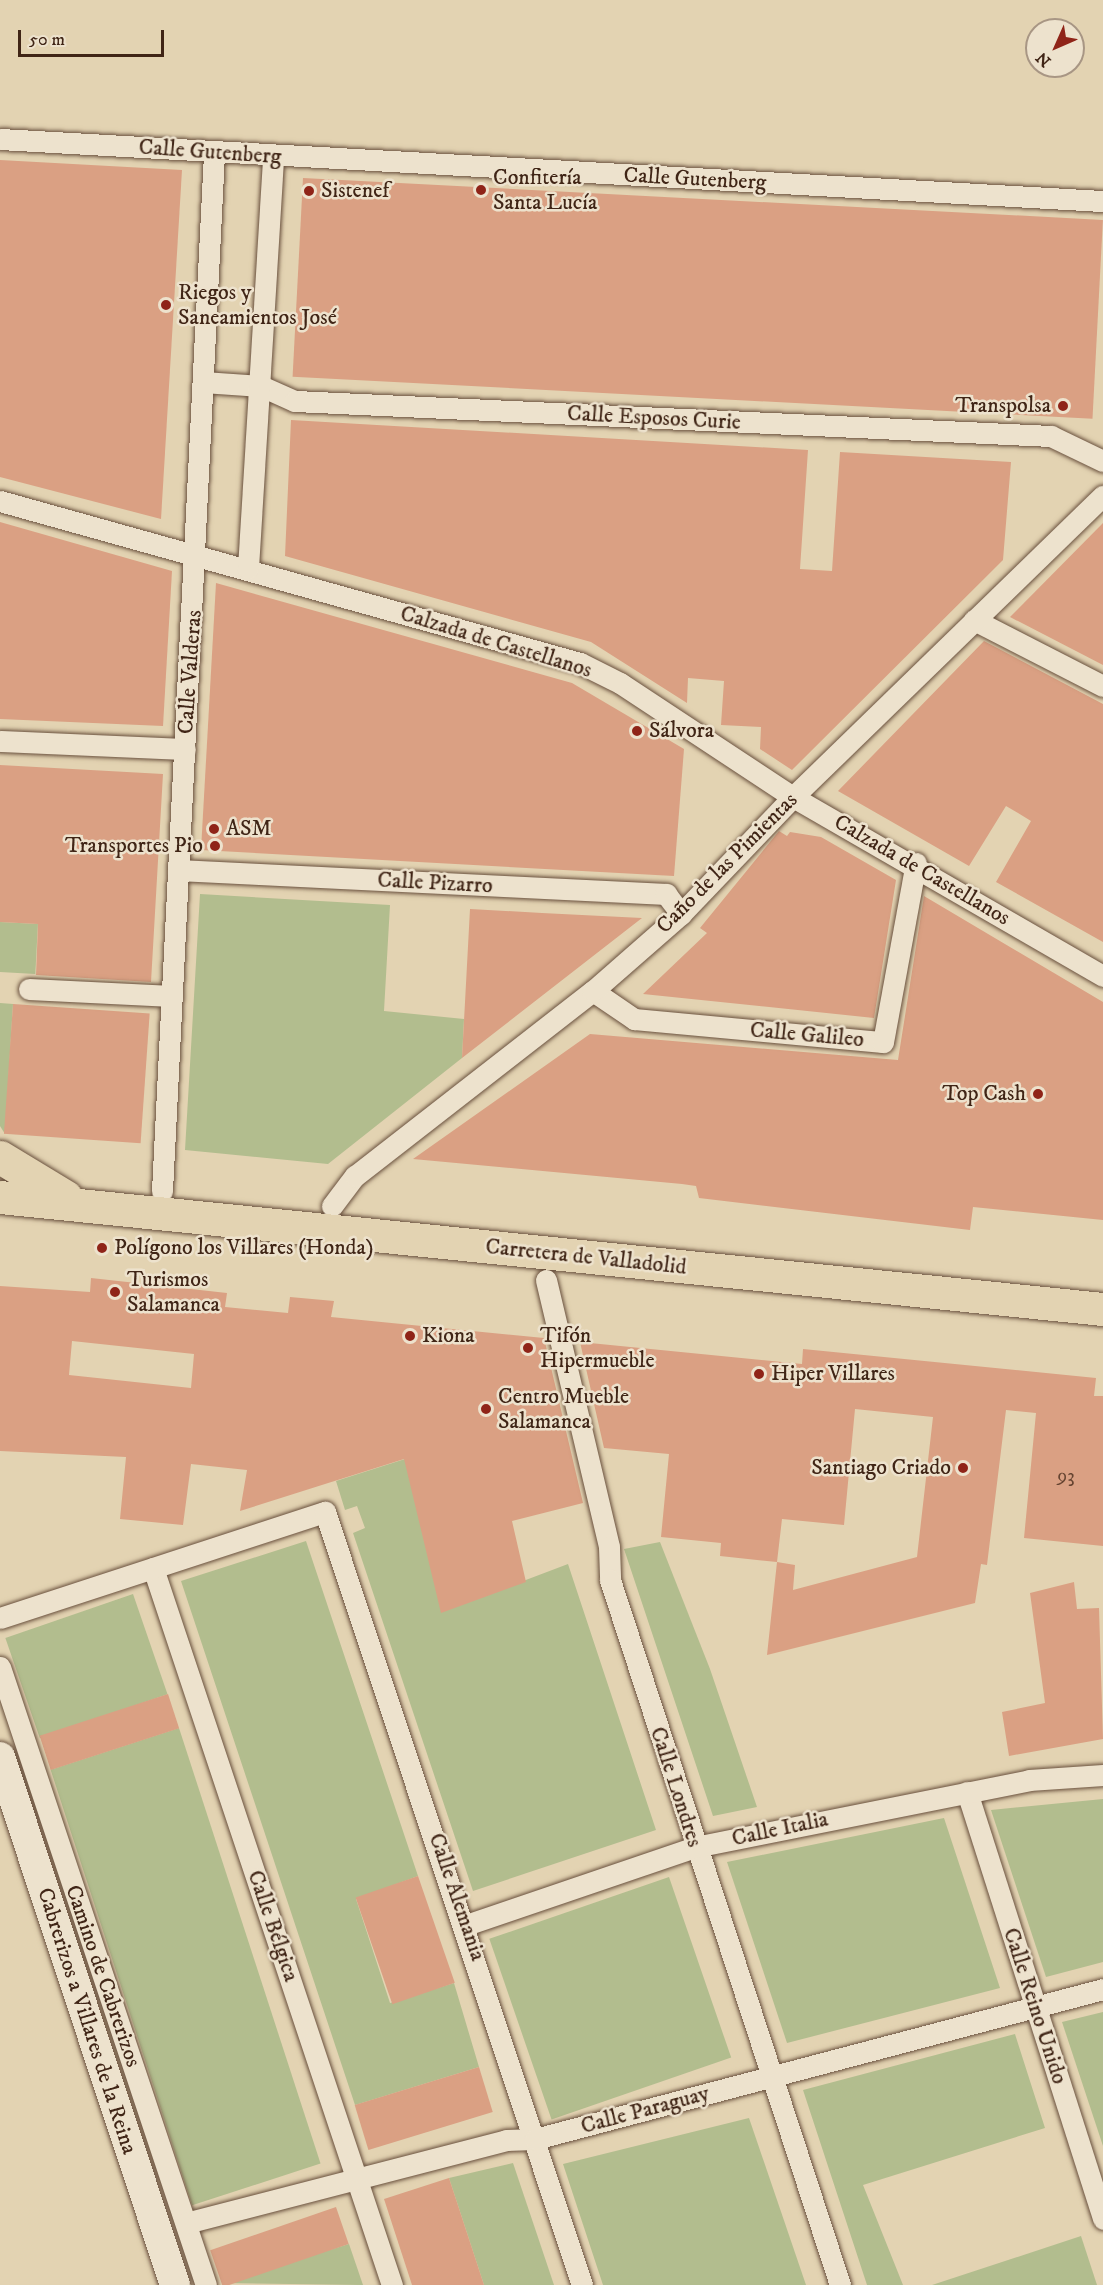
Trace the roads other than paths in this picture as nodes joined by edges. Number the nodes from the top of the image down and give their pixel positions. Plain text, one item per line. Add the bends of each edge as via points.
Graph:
1 (0, 139) edge
2 (214, 152) junction
3 (273, 156) junction
4 (1103, 201) edge
5 (203, 382) junction
6 (261, 386) junction
7 (1103, 461) edge
8 (1103, 496) edge
9 (0, 501) edge
10 (197, 555) junction
11 (248, 568) junction
12 (974, 620) junction
13 (1103, 686) edge
14 (0, 741) edge
15 (185, 749) junction
16 (793, 797) junction
17 (916, 863) junction
18 (178, 870) junction
19 (681, 914) junction
20 (1103, 976) edge
21 (29, 989) dead end
22 (593, 991) junction
23 (172, 996) junction
24 (0, 1157) edge
25 (162, 1191) dead end
26 (0, 1197) edge
27 (70, 1200) junction
28 (332, 1206) dead end
29 (546, 1280) dead end
30 (1103, 1309) edge
31 (153, 1568) junction
32 (0, 1618) edge
33 (0, 1667) edge
34 (0, 1757) edge
35 (1103, 1775) edge
36 (968, 1792) junction
37 (695, 1847) junction
38 (466, 1925) junction
39 (1103, 1989) edge
40 (1035, 2007) junction
41 (770, 2078) junction
42 (535, 2139) junction
43 (357, 2177) junction
44 (1103, 2219) edge
45 (186, 2223) junction
46 (175, 2285) edge
47 (206, 2285) edge
48 (392, 2285) edge
49 (582, 2285) edge
50 (840, 2285) edge

1 - 2 street, Calle Gutenberg
2 - 3 street, Calle Gutenberg
2 - 5 street, Calle Valderas
3 - 4 street, Calle Gutenberg
3 - 6 street
5 - 6 street, Calle Esposos Curie
5 - 10 street, Calle Valderas
6 - 7 street, Calle Esposos Curie via 295,401 1051,436
6 - 11 street
8 - 12 street, Caño de las Pimientas
9 - 10 street, Calzada de Castellanos
10 - 11 street, Calzada de Castellanos
10 - 15 street, Calle Valderas
11 - 16 street, Calzada de Castellanos via 580,663 620,683
12 - 13 street
12 - 16 street, Caño de las Pimientas
14 - 15 street
15 - 18 street, Calle Valderas
16 - 17 street, Calzada de Castellanos
16 - 19 street, Caño de las Pimientas
17 - 20 street, Calzada de Castellanos
17 - 22 street, Calle Galileo via 883,1042 634,1019
18 - 19 street, Calle Pizarro via 666,894
18 - 23 street, Calle Valderas
19 - 22 street, Caño de las Pimientas
21 - 23 street
22 - 28 street, Caño de las Pimientas via 355,1176
23 - 25 street, Calle Valderas
24 - 27 highway, Carretera de Valladolid
26 - 27 highway, Carretera de Valladolid
27 - 30 highway, Carretera de Valladolid via 174,1217
29 - 37 street, Calle Londres via 609,1547 610,1580
31 - 32 street
31 - 38 street, Calle Alemania via 325,1512
31 - 43 street, Calle Bélgica
33 - 45 street, Camino de Cabrerizos
34 - 46 street, Cabrerizos a Villares de la Reina
35 - 36 street, Calle Italia
36 - 37 street, Calle Italia
36 - 40 street, Calle Reino Unido
37 - 38 street, Calle Italia
37 - 41 street, Calle Londres
38 - 42 street, Calle Alemania
39 - 40 street, Calle Paraguay
40 - 41 street, Calle Paraguay
40 - 44 street, Calle Reino Unido
41 - 42 street, Calle Paraguay
41 - 50 street, Calle Londres
42 - 43 street, Calle Paraguay via 506,2139
42 - 49 street, Calle Alemania
43 - 45 street, Calle Paraguay
43 - 48 street, Calle Bélgica
45 - 47 street, Camino de Cabrerizos

